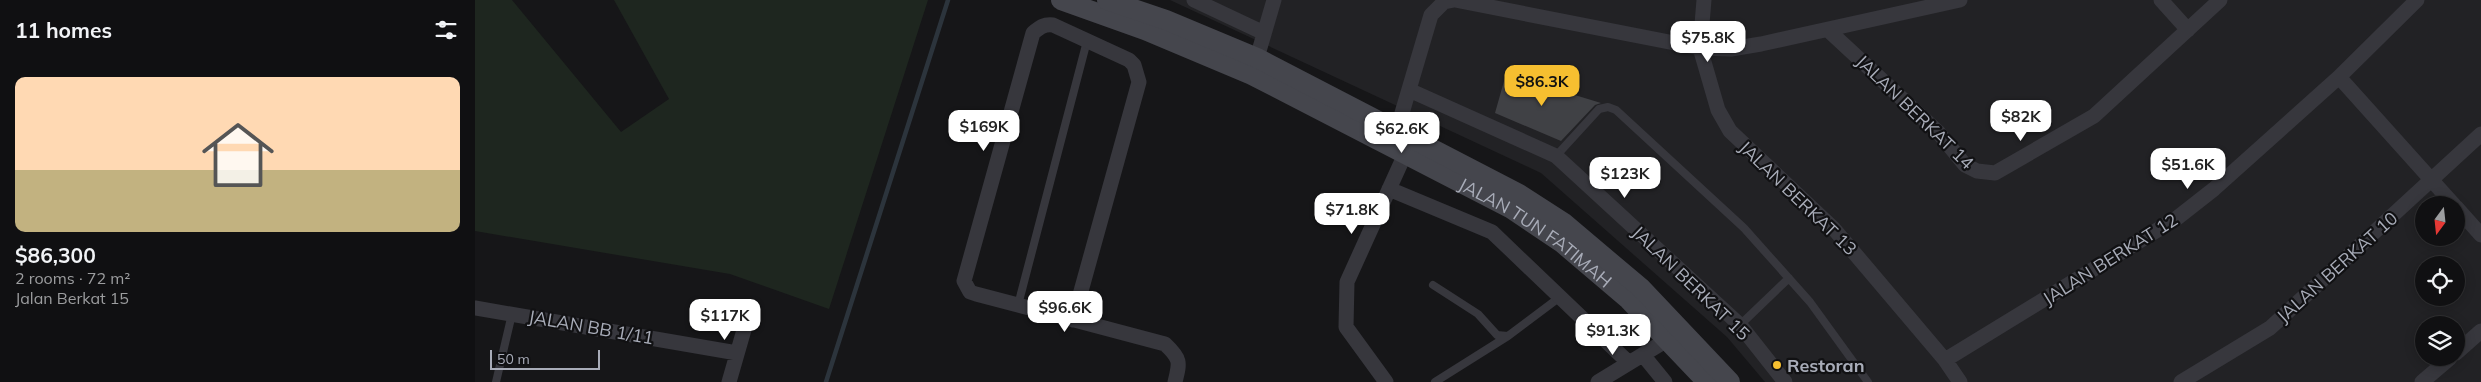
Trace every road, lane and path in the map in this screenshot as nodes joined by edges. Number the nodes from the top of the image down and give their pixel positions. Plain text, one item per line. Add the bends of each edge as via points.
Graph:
1 (1061, 0) edge
2 (1107, 0) edge
3 (1194, 0) edge
4 (1274, 0) edge
5 (1454, 0) edge
6 (1704, 0) edge
7 (1960, 0) edge
8 (2161, 0) edge
9 (2220, 0) edge
10 (2417, 0) edge
11 (1828, 30) junction
12 (2188, 30) junction
13 (1264, 33) junction
14 (1087, 41) junction
15 (1699, 48) junction
16 (1255, 66) junction
17 (2339, 77) junction
18 (1409, 90) junction
19 (2481, 134) edge
20 (1398, 144) junction
21 (1556, 156) junction
22 (2432, 180) junction
23 (1389, 189) junction
24 (2446, 196) edge
25 (2465, 217) edge
26 (2481, 235) edge
27 (1789, 278) junction
28 (1433, 284) dead end
29 (1560, 297) junction
30 (1018, 305) junction
31 (475, 308) edge
32 (750, 309) dead end
33 (512, 314) junction
34 (1073, 320) junction
35 (1740, 325) junction
36 (2481, 331) edge
37 (1676, 335) junction
38 (1508, 336) junction
39 (2465, 344) edge
40 (737, 352) junction
41 (1643, 355) junction
42 (1945, 360) junction
43 (1629, 364) junction
44 (2441, 366) edge
45 (496, 382) edge
46 (729, 382) edge
47 (1175, 382) edge
48 (1386, 382) edge
49 (1435, 382) edge
50 (1598, 382) edge
51 (1665, 382) edge
52 (1707, 382) edge
53 (1730, 382) edge
54 (1785, 382) edge
55 (1868, 382) edge
56 (1960, 382) edge
57 (2181, 382) edge
58 (2422, 382) edge

1 - 16 main road, JALAN TUN FATIMAH
2 - 16 main road, JALAN TUN FATIMAH via 1166,20
3 - 13 street
4 - 13 street
5 - 15 street
5 - 18 street via 1444,2 1431,15
6 - 15 street
7 - 11 street
8 - 12 street
9 - 12 street, JALAN BERKAT 14
10 - 17 street, JALAN BERKAT 12
11 - 12 street, JALAN BERKAT 14 via 1938,132 1965,165 1977,171 1995,173 2094,116
11 - 15 street via 1746,47
13 - 16 street
14 - 30 lane
14 - 30 street via 1053,25 1040,27 1033,33 965,273 966,286 976,294
14 - 34 street via 1129,60 1139,82
15 - 42 street, JALAN BERKAT 13 via 1718,110 1729,130 1834,229
16 - 20 main road, JALAN TUN FATIMAH
17 - 22 street
17 - 42 street, JALAN BERKAT 12 via 2177,218
18 - 20 street
18 - 21 street, JALAN BERKAT 15
19 - 22 street, JALAN BERKAT 10
20 - 23 street
20 - 37 main road, JALAN TUN FATIMAH via 1553,236
21 - 27 lane via 1599,109 1608,107 1616,110 1744,228
21 - 35 street, JALAN BERKAT 15
22 - 24 street
22 - 57 street, JALAN BERKAT 10 via 2270,328
23 - 29 street via 1492,232
23 - 48 street via 1347,282 1346,327
25 - 26 street
27 - 35 lane
27 - 55 lane
28 - 38 lane via 1478,314 1497,336
29 - 38 lane
29 - 43 street
30 - 34 street
31 - 33 street, JALAN BB 1/11
32 - 40 street
33 - 40 street, JALAN BB 1/11
33 - 45 lane
34 - 47 street via 1165,344 1177,357 1179,365
35 - 54 street, JALAN BERKAT 15
36 - 39 street
37 - 41 street
37 - 52 main road, JALAN TUN FATIMAH
37 - 53 main road, JALAN TUN FATIMAH
38 - 49 lane
40 - 46 street
41 - 43 street
41 - 51 street
42 - 56 street, JALAN BERKAT 13
43 - 50 street
44 - 58 street

